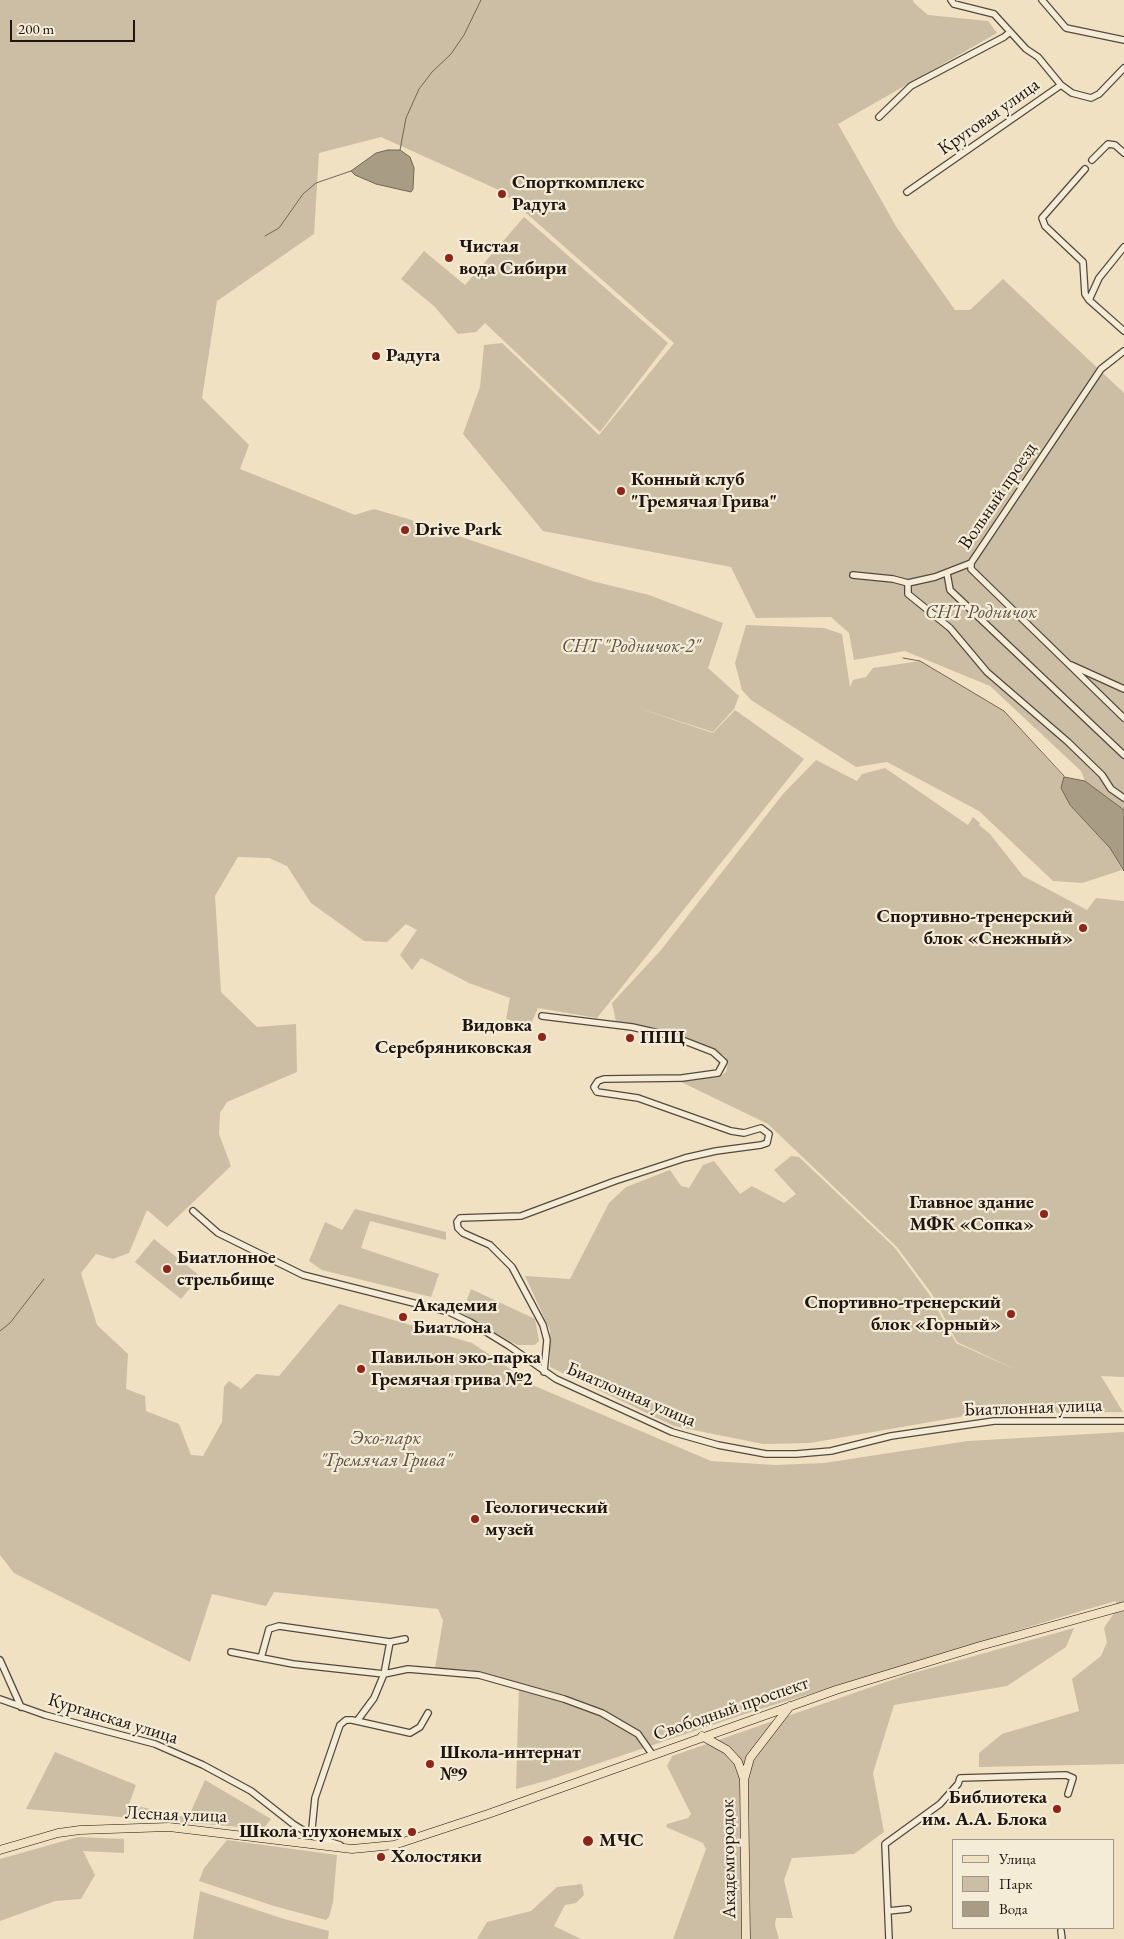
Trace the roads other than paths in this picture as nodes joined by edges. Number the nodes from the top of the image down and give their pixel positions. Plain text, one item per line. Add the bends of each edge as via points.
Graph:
1 (951, 0) edge
2 (1043, 0) edge
3 (1010, 32) junction
4 (1124, 40) edge
5 (1124, 68) edge
6 (1061, 85) junction
7 (879, 116) dead end
8 (1124, 153) edge
9 (1092, 160) dead end
10 (1085, 169) dead end
11 (907, 192) dead end
12 (1124, 247) edge
13 (1088, 300) junction
14 (1124, 331) edge
15 (1124, 352) edge
16 (971, 563) junction
17 (947, 573) junction
18 (853, 575) dead end
19 (908, 583) junction
20 (1068, 664) junction
21 (1124, 689) edge
22 (1124, 718) edge
23 (1124, 755) edge
24 (1124, 798) edge
25 (542, 1016) dead end
26 (193, 1211) dead end
27 (544, 1372) junction
28 (1124, 1421) edge
29 (1124, 1606) edge
30 (405, 1639) dead end
31 (390, 1642) junction
32 (231, 1652) dead end
33 (260, 1658) junction
34 (0, 1660) edge
35 (384, 1674) junction
36 (0, 1699) edge
37 (791, 1704) junction
38 (20, 1707) junction
39 (428, 1714) dead end
40 (357, 1721) junction
41 (702, 1736) junction
42 (652, 1754) junction
43 (744, 1780) junction
44 (1068, 1794) dead end
45 (314, 1837) junction
46 (352, 1849) junction
47 (0, 1850) edge
48 (908, 1909) dead end
49 (888, 1910) junction
50 (1061, 1931) dead end
51 (746, 1939) edge
52 (889, 1939) edge
53 (1062, 1939) edge

1 - 3 street via 954,4 992,12
2 - 4 street via 1066,28
3 - 6 street via 1038,57
3 - 7 street via 911,86
5 - 6 street, Круговая улица via 1091,98 1072,93
6 - 11 street, Круговая улица
8 - 9 street via 1115,145 1108,144
10 - 13 street via 1042,218 1045,226 1083,262
12 - 13 street via 1099,278
13 - 14 street
15 - 16 street, Вольный проезд via 1100,369
16 - 17 street, Вольный проезд
16 - 20 street via 970,569
17 - 19 street, Вольный проезд
17 - 23 street via 950,590
18 - 19 street, Вольный проезд
19 - 24 street via 908,594 950,628 987,672 1068,742 1102,775 1111,789
20 - 21 street
20 - 22 street
25 - 27 street via 632,1027 672,1036 713,1052 724,1062 718,1073 682,1078 604,1079 594,1087 598,1092 638,1098 731,1131 761,1128 769,1134 767,1143 761,1146 685,1158 521,1216 460,1218 458,1228 463,1233 490,1245 512,1267 543,1325 547,1340
26 - 27 street, Биатлонная улица via 218,1233 303,1275 449,1312 509,1346
27 - 28 street, Биатлонная улица via 672,1432 766,1454 831,1451 891,1436 994,1421
29 - 37 main road, Свободный проспект
30 - 31 street
31 - 33 street via 278,1626 269,1629
31 - 35 street
32 - 33 street
33 - 35 street
34 - 38 street
35 - 40 street via 374,1698
35 - 42 street via 408,1669 479,1675 564,1699 602,1713 638,1734
36 - 38 street, Курганская улица
37 - 41 main road, Свободный проспект
37 - 43 main road via 750,1758
38 - 45 street, Курганская улица via 164,1748 251,1791
39 - 40 street via 420,1727 410,1733
40 - 45 street via 346,1720 340,1725 315,1798
41 - 42 main road, Свободный проспект
41 - 43 main road via 727,1750 738,1762
42 - 46 main road, Свободный проспект via 394,1845
43 - 51 main road, Академгородок
44 - 49 street via 1073,1778 1066,1775 960,1778 940,1804 884,1844
45 - 46 street, Курганская улица
46 - 47 main road, Лесная улица via 169,1827 80,1830
48 - 49 street
49 - 52 street
50 - 53 street

